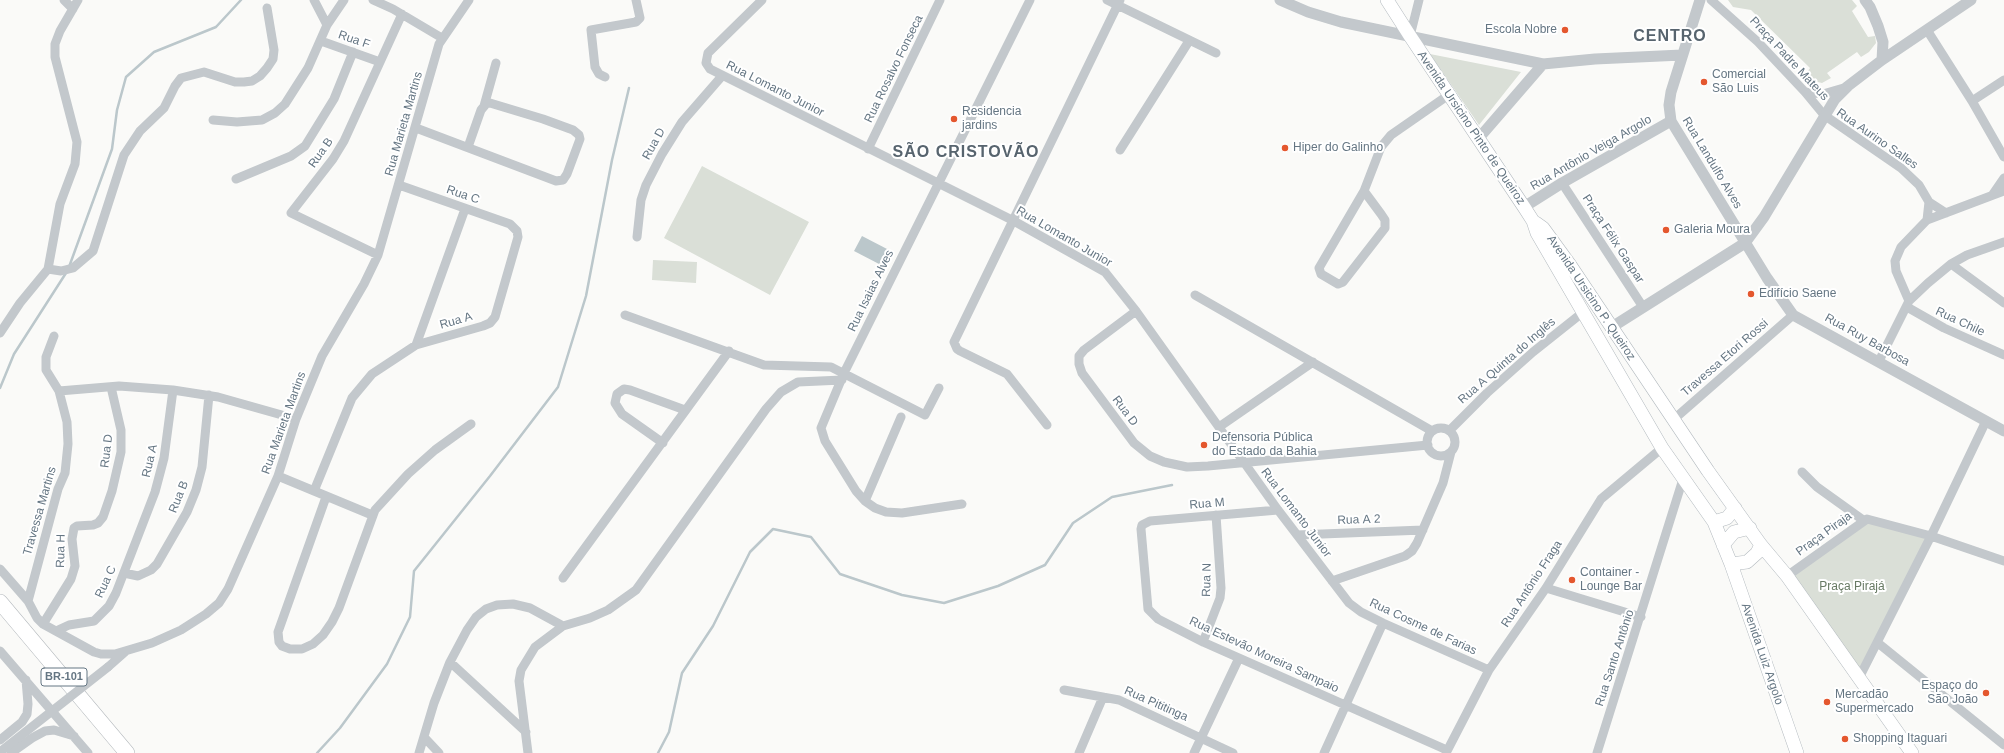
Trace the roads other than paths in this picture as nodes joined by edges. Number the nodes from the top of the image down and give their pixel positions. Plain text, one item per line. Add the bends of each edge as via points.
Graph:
1 (64, 0) edge
2 (78, 0) edge
3 (314, 0) edge
4 (344, 0) edge
5 (373, 0) edge
6 (469, 0) edge
7 (636, 0) edge
8 (762, 0) edge
9 (940, 0) edge
10 (1030, 0) edge
11 (1107, 0) edge
12 (1280, 0) edge
13 (1387, 0) edge
14 (1419, 0) edge
15 (1700, 0) edge
16 (1865, 0) edge
17 (1971, 0) edge
18 (1715, 1) edge
19 (1119, 3) edge
20 (267, 8) dead end
21 (73, 9) junction
22 (402, 14) junction
23 (327, 25) junction
24 (1927, 30) junction
25 (1410, 36) junction
26 (442, 38) junction
27 (1189, 40) junction
28 (321, 41) junction
29 (353, 52) junction
30 (1216, 53) dead end
31 (1682, 55) junction
32 (1882, 60) junction
33 (380, 62) junction
34 (496, 63) dead end
35 (1543, 64) junction
36 (722, 76) junction
37 (605, 77) dead end
38 (2004, 80) edge
39 (1848, 86) junction
40 (1805, 92) junction
41 (1450, 94) junction
42 (1972, 101) junction
43 (484, 106) junction
44 (1824, 116) junction
45 (213, 120) dead end
46 (1671, 121) junction
47 (416, 128) junction
48 (1479, 138) junction
49 (468, 147) junction
50 (868, 149) junction
51 (1120, 150) dead end
52 (2004, 157) edge
53 (2004, 178) edge
54 (236, 179) dead end
55 (1562, 183) junction
56 (937, 184) junction
57 (399, 186) junction
58 (1364, 190) junction
59 (2004, 191) edge
60 (1993, 194) junction
61 (1929, 202) junction
62 (1524, 207) junction
63 (465, 209) junction
64 (1946, 213) junction
65 (1012, 220) junction
66 (1928, 220) junction
67 (1532, 221) junction
68 (517, 231) joint
69 (637, 237) dead end
70 (2004, 242) edge
71 (1745, 243) junction
72 (378, 255) junction
73 (1951, 264) junction
74 (48, 269) junction
75 (1195, 295) dead end
76 (2004, 303) edge
77 (1908, 304) junction
78 (1643, 307) junction
79 (1136, 311) junction
80 (1582, 313) junction
81 (625, 315) dead end
82 (1793, 315) junction
83 (1612, 327) junction
84 (0, 333) edge
85 (54, 336) dead end
86 (416, 345) junction
87 (729, 351) junction
88 (2004, 355) edge
89 (1879, 361) junction
90 (1313, 362) junction
91 (843, 376) junction
92 (111, 387) junction
93 (939, 388) dead end
94 (173, 390) junction
95 (59, 391) junction
96 (209, 395) junction
97 (685, 410) junction
98 (901, 417) dead end
99 (296, 419) junction
100 (1673, 420) junction
101 (1986, 421) junction
102 (471, 424) dead end
103 (1046, 425) dead end
104 (1219, 427) junction
105 (1450, 430) junction
106 (1432, 431) junction
107 (2004, 431) edge
108 (663, 443) junction
109 (1428, 445) junction
110 (1662, 448) junction
111 (1451, 452) junction
112 (1243, 462) junction
113 (1802, 472) dead end
114 (278, 476) junction
115 (1684, 479) junction
116 (314, 491) junction
117 (326, 497) junction
118 (864, 501) junction
119 (962, 504) dead end
120 (1735, 508) junction
121 (1278, 510) junction
122 (372, 515) junction
123 (1216, 515) junction
124 (103, 517) joint
125 (1863, 520) junction
126 (1714, 522) junction
127 (1750, 528) junction
128 (1141, 529) joint
129 (1423, 530) junction
130 (138, 534) joint
131 (1297, 535) junction
132 (1931, 536) junction
133 (1761, 545) junction
134 (1727, 554) junction
135 (2004, 561) edge
136 (0, 569) edge
137 (124, 573) junction
138 (1787, 576) junction
139 (563, 578) dead end
140 (1332, 581) junction
141 (1546, 588) junction
142 (28, 601) junction
143 (0, 602) edge
144 (1349, 602) joint
145 (1641, 617) junction
146 (1383, 623) junction
147 (43, 624) junction
148 (563, 626) junction
149 (56, 631) junction
150 (1203, 642) junction
151 (1878, 643) junction
152 (127, 650) junction
153 (0, 651) edge
154 (1239, 658) junction
155 (450, 662) junction
156 (1489, 670) junction
157 (1860, 678) junction
158 (26, 680) junction
159 (1064, 690) dead end
160 (1103, 697) junction
161 (1345, 706) junction
162 (526, 732) junction
163 (74, 736) junction
164 (424, 737) junction
165 (1201, 738) junction
166 (0, 740) edge
167 (2004, 745) edge
168 (0, 752) edge
169 (1447, 752) edge
170 (11, 753) edge
171 (88, 753) edge
172 (127, 753) edge
173 (419, 753) edge
174 (439, 753) edge
175 (528, 753) edge
176 (1079, 753) edge
177 (1194, 753) edge
178 (1233, 753) edge
179 (1324, 753) edge
180 (1597, 753) edge
181 (1797, 753) edge
182 (1912, 753) edge

1 - 21 street
2 - 21 street
3 - 23 street
4 - 23 street
5 - 22 street
6 - 26 street, Rua Marieta Martins
7 - 37 street via 640,18 636,22 591,30 596,67 599,74
8 - 36 street, Rua Lomanto Junior via 708,53 706,63 710,69
9 - 50 street, Rua Rosalvo Fonseca
10 - 56 street, Rua Isaias Alves
11 - 19 street
12 - 25 street via 1341,22
13 - 25 main road, Avenida Ursicino Pinto de Queiroz
14 - 25 street
15 - 31 street, Rua Landulfo Alves
16 - 32 street via 1883,42
17 - 24 street, Praça Padre Mateus
18 - 40 street, Praça Padre Mateus
19 - 27 street
19 - 65 street
20 - 74 street via 274,50 273,59 260,76 252,81 235,82 208,73 186,75 181,78 174,86 164,108 140,132 124,155 92,251 73,268 61,272
21 - 74 street via 54,44 54,57 75,134 76,155 60,204
22 - 26 street
22 - 33 street, Rua B
23 - 28 street
24 - 32 street, Praça Padre Mateus
24 - 42 street
25 - 35 street
25 - 41 main road, Avenida Ursicino Pinto de Queiroz
26 - 47 street, Rua Marieta Martins
27 - 30 street
27 - 51 street
28 - 29 street, Rua F
28 - 45 street via 297,88 275,113 262,120
29 - 33 street, Rua F
29 - 54 street via 334,99 305,146 291,156
31 - 35 street
31 - 46 street, Rua Landulfo Alves via 1671,92
32 - 39 street, Praça Padre Mateus
33 - 72 street, Rua B via 344,141 291,213
34 - 43 street
35 - 48 street
36 - 50 street, Rua Lomanto Junior
36 - 69 street, Rua D via 682,122 662,154 641,200
38 - 42 street
39 - 40 street via 1823,94
39 - 44 street, Praça Padre Mateus via 1835,99
40 - 44 street, Praça Padre Mateus
41 - 48 main road, Avenida Ursicino Pinto de Queiroz
41 - 58 street via 1385,141
42 - 52 street
43 - 49 street
43 - 49 street via 495,103 577,133 580,139 567,174 563,180 556,181
44 - 61 street, Rua Aurino Salles via 1901,168 1919,186
44 - 71 street via 1776,198
46 - 55 street, Rua Antônio Veiga Argolo
46 - 71 street, Rua Landulfo Alves
47 - 49 street
47 - 57 street, Rua Marieta Martins
48 - 62 main road, Avenida Ursicino Pinto de Queiroz
50 - 56 street, Rua Lomanto Junior
53 - 60 street
55 - 62 street, Rua Antônio Veiga Argolo
55 - 78 street, Praça Félix Gaspar
56 - 65 street, Rua Lomanto Junior
56 - 91 street, Rua Isaias Alves
57 - 63 street, Rua C
57 - 72 street, Rua Marieta Martins
58 - 58 street via 1319,268 1321,274 1338,284 1343,282 1385,228 1382,214
59 - 60 street
60 - 64 street
61 - 64 street, Rua Aurino Salles
61 - 66 street
62 - 67 main road, Avenida Ursicino Pinto de Queiroz
63 - 68 street, Rua C via 510,224
63 - 86 street
64 - 66 street
65 - 79 street, Rua Lomanto Junior via 1105,272
65 - 103 street via 954,342 960,351 1007,374
66 - 77 street via 1901,247 1895,261
67 - 80 main road, Avenida Ursicino P. Queiroz via 1536,233
67 - 83 main road, Avenida Ursicino P. Queiroz via 1543,228
68 - 86 street, Rua A via 518,237 494,318 490,323
70 - 73 street via 1967,255
71 - 78 street
71 - 82 street, Rua Ruy Barbosa
72 - 99 street, Rua Marieta Martins via 322,356
73 - 76 street
73 - 77 street
74 - 84 street
75 - 90 street
77 - 88 street, Rua Chile via 1944,328
77 - 89 street
78 - 83 street
79 - 104 street, Rua Lomanto Junior
79 - 112 street, Rua D via 1084,350 1079,356 1082,373 1134,443 1150,456 1187,467
80 - 105 street, Rua A Quinta do Inglês via 1533,352
80 - 110 main road, Avenida Ursicino P. Queiroz
81 - 87 street
82 - 89 street, Rua Ruy Barbosa
82 - 100 street, Travessa Etori Rossi
83 - 100 main road, Avenida Ursicino P. Queiroz
85 - 95 street, Travessa Martins via 45,363 50,378
86 - 116 street, Rua A via 372,374 352,398
87 - 91 street via 764,365 831,367
87 - 97 street
89 - 101 street, Rua Ruy Barbosa
90 - 104 street
90 - 106 street
91 - 93 street via 925,415
91 - 118 street, Rua Isaias Alves via 821,433
91 - 148 street via 798,382 781,392 766,409 636,590 608,610
92 - 94 street
92 - 95 street
92 - 124 street, Rua D via 122,440 116,473
94 - 96 street
94 - 130 street, Rua A via 164,458 155,492
95 - 142 street, Travessa Martins via 67,422 65,473 58,489
96 - 99 street
96 - 137 street, Rua B via 202,467 187,512 151,570 138,576
97 - 108 street
97 - 108 street via 630,390 624,389 617,394 615,404 622,414
98 - 118 street
99 - 114 street, Rua Marieta Martins
100 - 120 main road, Avenida Ursicino P. Queiroz
101 - 107 street, Rua Ruy Barbosa
101 - 132 street
102 - 122 street via 435,450 408,474
104 - 112 street, Rua Lomanto Junior
105 - 106 street via 1441,428
105 - 111 street via 1455,443
106 - 109 street
108 - 139 street
109 - 111 street via 1437,455 1447,455
109 - 112 street
110 - 115 main road, Avenida Ursicino P. Queiroz
110 - 141 street, Rua Antônio Fraga via 1601,499
111 - 129 street via 1443,483
112 - 121 street, Rua Lomanto Junior
113 - 125 street via 1817,487
114 - 116 street
114 - 152 street, Rua Marieta Martins via 228,589 219,603 181,630 152,643
115 - 126 main road, Avenida Ursicino P. Queiroz
115 - 145 street, Rua Santo Antônio
116 - 117 street
117 - 122 street
117 - 122 street via 278,632 277,638 282,646 302,649 323,635 332,622
118 - 119 street, Rua Isaias Alves via 886,512 902,513
120 - 126 main road via 1727,518
120 - 127 main road, Avenida Ursicino P. Queiroz
121 - 123 street, Rua M
121 - 131 street, Rua Lomanto Junior
123 - 128 street, Rua M via 1150,521 1142,525
123 - 150 street, Rua N via 1220,598
124 - 147 street, Rua H via 93,526 74,528 72,539 75,566 71,579
125 - 132 street, Praça Piraja via 1871,518
125 - 138 street, Praça Piraja
126 - 134 main road, Avenida Ursicino P. Queiroz
127 - 133 main road, Avenida Ursicino P. Queiroz
127 - 134 main road via 1734,532
128 - 150 street, Rua Estevão Moreira Sampaio via 1148,609 1158,619
129 - 131 street, Rua A 2
129 - 140 street via 1417,543 1405,556
130 - 137 street, Rua C
131 - 140 street, Rua Lomanto Junior
132 - 135 street, Praça Piraja
132 - 151 street
133 - 134 main road via 1752,559 1739,564
133 - 138 main road, Avenida Ursicino P. Queiroz
134 - 181 main road, Avenida Luiz Argolo
136 - 142 street, Rua Marieta Martins
137 - 149 street, Rua C via 109,606 98,618 90,623 69,625
138 - 157 main road, Avenida Ursicino P. Queiroz
140 - 144 street, Rua Lomanto Junior
141 - 145 street
141 - 156 street, Rua Antônio Fraga
142 - 147 street, Rua Marieta Martins
143 - 172 highway, BR-101
144 - 146 street, Rua Cosme de Farias via 1360,612
145 - 180 street, Rua Santo Antônio
146 - 156 street, Rua Cosme de Farias
146 - 161 street
147 - 149 street, Rua Marieta Martins
148 - 155 street via 530,608 513,604 497,605 476,617
148 - 162 street via 535,647 521,670 519,680
149 - 152 street, Rua Marieta Martins via 94,652 115,654
150 - 154 street, Rua Estevão Moreira Sampaio
151 - 157 street
151 - 167 street
152 - 168 street, bridge
153 - 158 street
154 - 161 street, Rua Estevão Moreira Sampaio
154 - 165 street
155 - 162 street
155 - 164 street via 434,702
156 - 169 street, Rua Antônio Fraga
157 - 182 main road, Avenida Ursicino P. Queiroz
158 - 163 street
158 - 166 street via 27,714 22,722
159 - 160 street, Rua Pititinga
160 - 165 street, Rua Pititinga via 1119,700
160 - 176 street
161 - 169 street, Rua Estevão Moreira Sampaio
161 - 179 street
162 - 175 street
163 - 170 street via 54,730 45,731
163 - 171 street
164 - 173 street
164 - 174 street
165 - 177 street
165 - 178 street, Rua Pititinga

